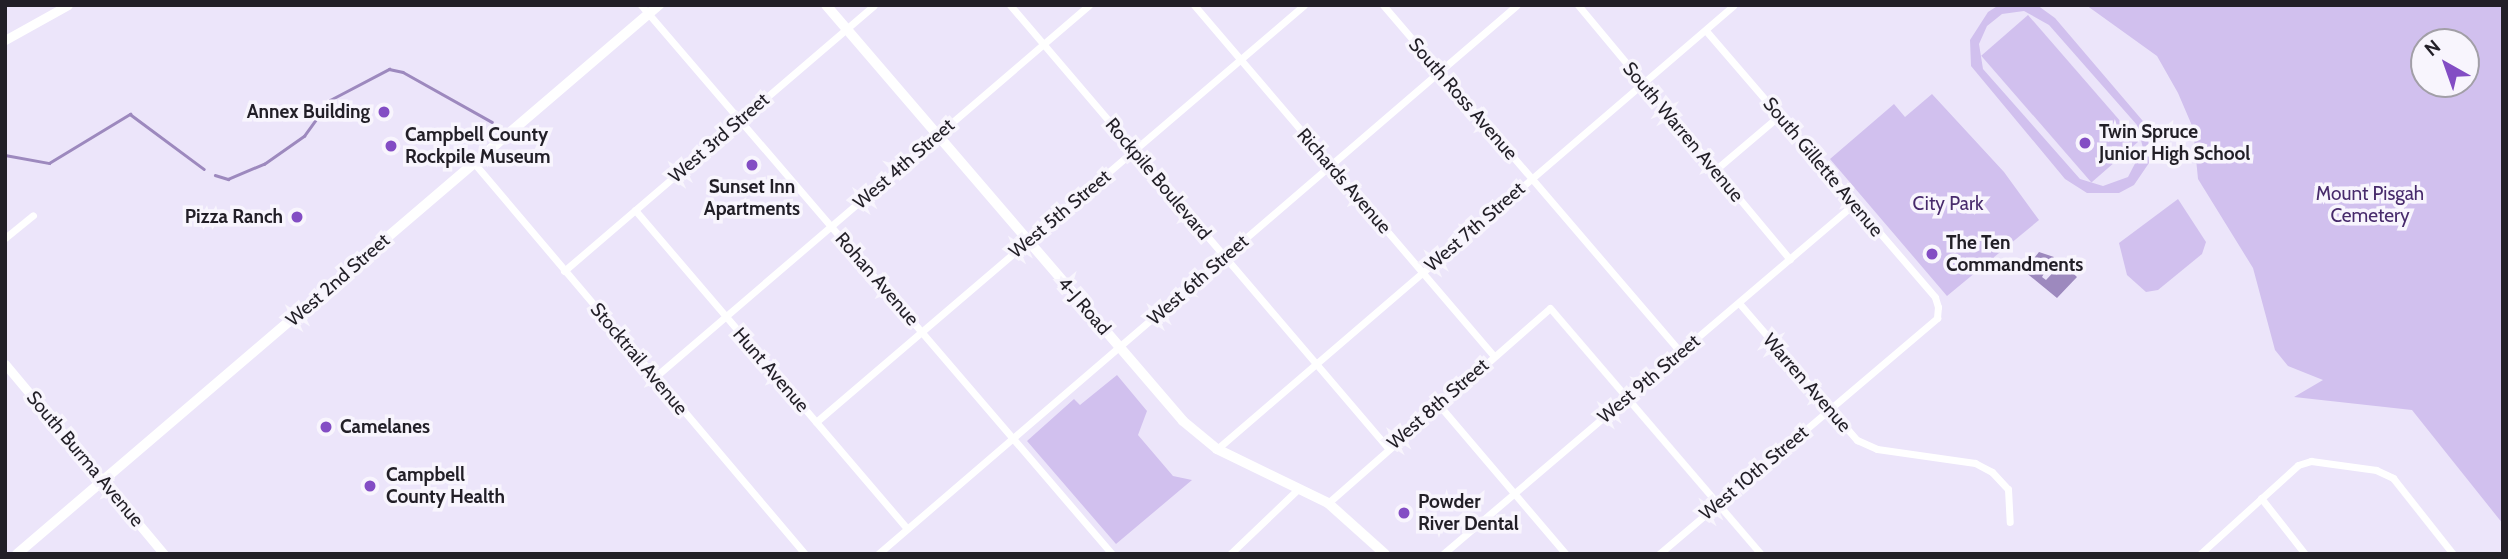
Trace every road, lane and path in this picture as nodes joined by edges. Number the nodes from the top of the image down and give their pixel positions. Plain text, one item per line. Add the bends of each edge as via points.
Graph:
1 (68, 5) edge
2 (659, 5) edge
3 (826, 5) edge
4 (874, 5) edge
5 (1010, 5) edge
6 (1089, 5) edge
7 (1194, 5) edge
8 (1304, 5) edge
9 (1383, 5) edge
10 (1517, 5) edge
11 (1578, 5) edge
12 (1734, 5) edge
13 (645, 10) edge
14 (846, 29) junction
15 (1705, 30) junction
16 (5, 40) edge
17 (1043, 45) junction
18 (1240, 60) junction
19 (1440, 71) junction
20 (1642, 83) junction
21 (1780, 116) junction
22 (740, 119) junction
23 (938, 135) junction
24 (1135, 150) junction
25 (474, 163) junction
26 (1330, 166) junction
27 (1714, 171) junction
28 (1531, 178) junction
29 (1854, 204) junction
30 (635, 210) junction
31 (33, 215) dead end
32 (831, 226) junction
33 (5, 238) edge
34 (1028, 241) junction
35 (1224, 257) junction
36 (1790, 259) junction
37 (564, 271) junction
38 (1423, 271) junction
39 (1738, 303) junction
40 (1938, 306) joint
41 (725, 317) junction
42 (922, 332) junction
43 (1119, 348) junction
44 (1680, 352) junction
45 (1494, 356) junction
46 (1316, 363) junction
47 (5, 364) edge
48 (655, 377) junction
49 (1626, 398) junction
50 (1439, 405) junction
51 (1829, 409) junction
52 (816, 422) junction
53 (1013, 438) junction
54 (1388, 448) junction
55 (1217, 449) junction
56 (103, 480) junction
57 (1299, 488) junction
58 (1514, 493) junction
59 (2261, 498) junction
60 (1328, 503) junction
61 (1717, 503) junction
62 (2010, 522) dead end
63 (907, 529) junction
64 (17, 554) edge
65 (164, 554) edge
66 (805, 554) edge
67 (878, 554) edge
68 (1112, 554) edge
69 (1230, 554) edge
70 (1385, 554) edge
71 (1443, 554) edge
72 (1566, 554) edge
73 (1659, 554) edge
74 (1760, 554) edge
75 (2200, 554) edge
76 (2305, 554) edge
77 (2453, 554) edge

1 - 16 street
2 - 13 main road, West 2nd Street
3 - 14 main road, 4-J Road
4 - 14 street, West 3rd Street
5 - 17 street, Rockpile Boulevard
6 - 17 street, West 4th Street
7 - 18 street, Richards Avenue
8 - 18 street, West 5th Street
9 - 19 street, South Ross Avenue
10 - 19 street, West 6th Street
11 - 20 street, South Warren Avenue
12 - 15 street, West 7th Street
13 - 22 street, Rohan Avenue
13 - 25 main road, West 2nd Street
14 - 22 street, West 3rd Street
14 - 23 main road, 4-J Road
15 - 20 street, West 7th Street
15 - 21 street, South Gillette Avenue
17 - 23 street, West 4th Street
17 - 24 street, Rockpile Boulevard
18 - 24 street, West 5th Street
18 - 26 street, Richards Avenue
19 - 26 street, West 6th Street
19 - 28 street, South Ross Avenue
20 - 27 street, South Warren Avenue
20 - 28 street, West 7th Street
21 - 27 street
21 - 29 street, South Gillette Avenue
22 - 30 street, West 3rd Street
22 - 32 street, Rohan Avenue
23 - 32 street, West 4th Street
23 - 34 main road, 4-J Road
24 - 34 street, West 5th Street
24 - 35 street, Rockpile Boulevard
25 - 37 street, Stocktrail Avenue
25 - 56 main road, West 2nd Street
26 - 35 street, West 6th Street
26 - 38 street, Richards Avenue
27 - 36 street, South Warren Avenue
28 - 38 street, West 7th Street
28 - 44 street, South Ross Avenue
29 - 36 street, West 9th Street
29 - 40 street, South Gillette Avenue
30 - 37 street, West 3rd Street
30 - 41 street, Hunt Avenue
31 - 33 street
32 - 41 street, West 4th Street
32 - 42 street, Rohan Avenue
34 - 42 street, West 5th Street
34 - 43 main road, 4-J Road
35 - 43 street, West 6th Street
35 - 46 street, Rockpile Boulevard
36 - 39 street, West 9th Street
37 - 48 street, Stocktrail Avenue
38 - 45 street, Richards Avenue
38 - 46 street, West 7th Street
39 - 44 street, West 9th Street
39 - 51 street, Warren Avenue
40 - 51 street, West 10th Street via 1937,318
41 - 48 street, West 4th Street
41 - 52 street, Hunt Avenue
42 - 52 street, West 5th Street
42 - 53 street, Rohan Avenue
43 - 53 street, West 6th Street
43 - 55 main road, 4-J Road via 1182,421
44 - 49 street, West 9th Street
45 - 49 street, West 8th Street via 1550,308
45 - 50 street, West 8th Street
46 - 54 street, Rockpile Boulevard
46 - 55 street, West 7th Street
47 - 56 street, South Burma Avenue
48 - 66 street, Stocktrail Avenue
49 - 58 street, West 9th Street
49 - 61 street
50 - 54 street, West 8th Street
50 - 58 street
51 - 61 street, West 10th Street
51 - 62 street, Warren Avenue via 1857,440 1877,449 1959,459 1992,472 2012,499
52 - 63 street, Hunt Avenue
53 - 63 street, West 6th Street
53 - 68 street, Rohan Avenue
54 - 60 street, West 8th Street
55 - 57 main road, 4-J Road
56 - 64 main road, West 2nd Street
56 - 65 street, South Burma Avenue
57 - 60 main road, 4-J Road
57 - 69 street
58 - 71 street, West 9th Street
58 - 72 street
59 - 75 street
59 - 76 street
59 - 77 street via 2298,465 2311,461 2376,470 2393,478
60 - 70 main road, 4-J Road
61 - 73 street, West 10th Street
61 - 74 street
63 - 67 street, West 6th Street

